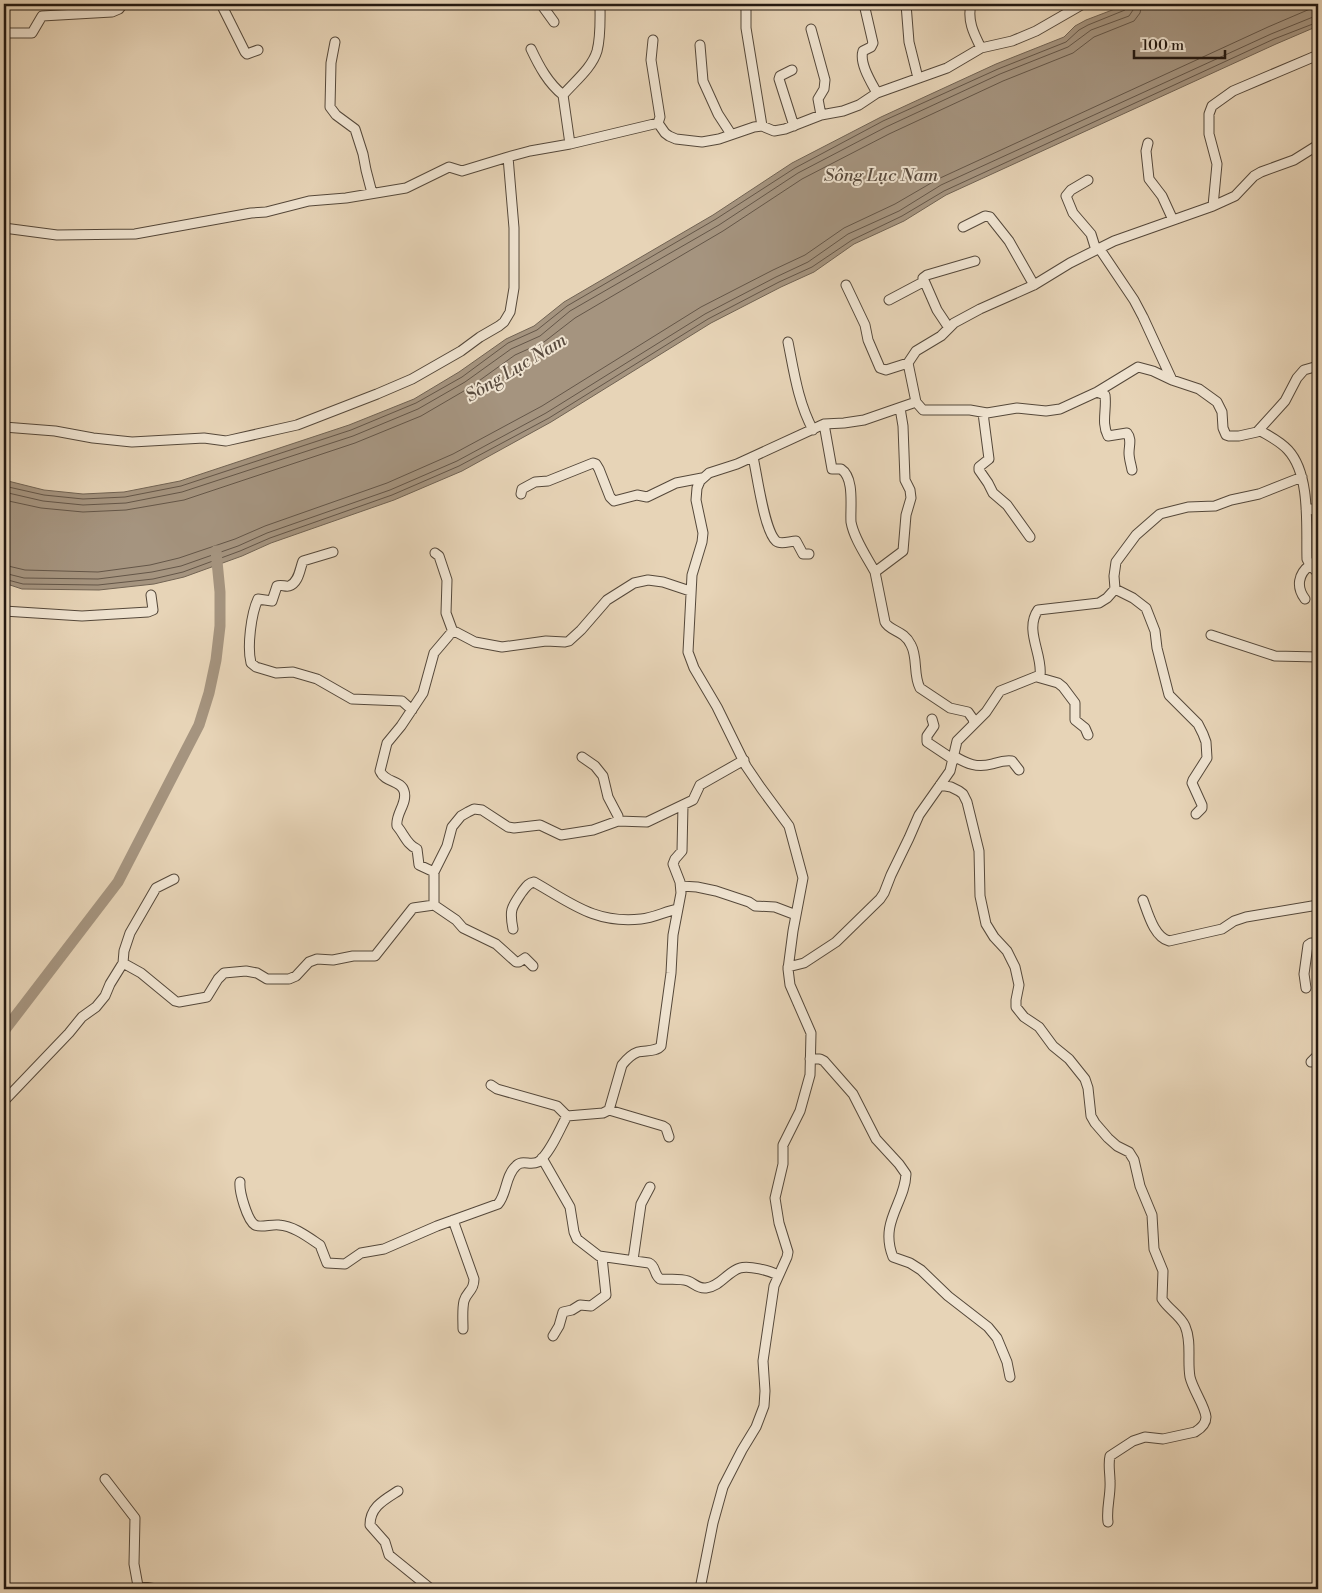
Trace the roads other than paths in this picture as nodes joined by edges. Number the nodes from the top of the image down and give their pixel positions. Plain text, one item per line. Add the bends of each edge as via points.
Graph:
1 (123, 4) edge
2 (221, 4) edge
3 (541, 4) edge
4 (600, 4) edge
5 (746, 4) edge
6 (864, 4) edge
7 (906, 4) edge
8 (971, 4) edge
9 (1083, 4) edge
10 (554, 22) dead end
11 (811, 29) dead end
12 (4, 33) edge
13 (653, 40) dead end
14 (335, 42) dead end
15 (700, 45) dead end
16 (981, 48) junction
17 (531, 49) dead end
18 (258, 50) dead end
19 (1318, 55) edge
20 (792, 70) dead end
21 (918, 78) junction
22 (877, 93) junction
23 (562, 95) junction
24 (821, 115) junction
25 (658, 123) junction
26 (762, 126) junction
27 (794, 126) junction
28 (731, 134) junction
29 (1148, 143) dead end
30 (570, 144) junction
31 (1318, 145) edge
32 (508, 157) junction
33 (1088, 180) dead end
34 (372, 193) junction
35 (1213, 206) junction
36 (1173, 220) junction
37 (964, 227) dead end
38 (4, 228) edge
39 (1097, 249) junction
40 (975, 261) dead end
41 (923, 282) junction
42 (846, 285) dead end
43 (1034, 285) junction
44 (889, 300) dead end
45 (949, 328) junction
46 (788, 342) dead end
47 (908, 363) junction
48 (1318, 366) edge
49 (1172, 380) junction
50 (1097, 392) junction
51 (916, 402) junction
52 (900, 408) junction
53 (983, 413) junction
54 (824, 424) junction
55 (4, 427) edge
56 (813, 430) junction
57 (1259, 430) junction
58 (753, 457) junction
59 (1132, 470) dead end
60 (1302, 477) junction
61 (702, 478) junction
62 (520, 494) dead end
63 (1318, 506) edge
64 (1306, 507) junction
65 (1318, 514) edge
66 (1030, 538) dead end
67 (333, 552) dead end
68 (435, 553) dead end
69 (809, 554) dead end
70 (1310, 565) junction
71 (875, 572) junction
72 (1318, 574) edge
73 (1115, 589) junction
74 (690, 591) junction
75 (151, 595) dead end
76 (1305, 599) dead end
77 (4, 611) edge
78 (453, 632) junction
79 (1211, 635) dead end
80 (1318, 657) edge
81 (1037, 677) junction
82 (412, 710) junction
83 (932, 720) dead end
84 (974, 723) junction
85 (1088, 735) dead end
86 (582, 757) dead end
87 (954, 758) junction
88 (744, 760) junction
89 (1019, 770) dead end
90 (940, 785) junction
91 (683, 805) junction
92 (1196, 814) dead end
93 (618, 821) junction
94 (434, 872) junction
95 (174, 879) dead end
96 (681, 886) junction
97 (1143, 900) dead end
98 (434, 905) junction
99 (1318, 905) edge
100 (678, 909) junction
101 (796, 915) junction
102 (513, 929) dead end
103 (1318, 943) edge
104 (123, 963) junction
105 (533, 966) dead end
106 (788, 967) junction
107 (1306, 988) dead end
108 (1318, 1055) edge
109 (810, 1059) junction
110 (1311, 1062) dead end
111 (491, 1085) dead end
112 (4, 1101) edge
113 (609, 1110) junction
114 (567, 1116) junction
115 (669, 1136) dead end
116 (542, 1158) junction
117 (240, 1182) dead end
118 (650, 1187) dead end
119 (453, 1220) junction
120 (602, 1257) junction
121 (633, 1260) junction
122 (778, 1275) junction
123 (462, 1329) dead end
124 (553, 1336) dead end
125 (1010, 1377) dead end
126 (106, 1479) dead end
127 (398, 1491) dead end
128 (1108, 1522) dead end
129 (156, 1589) edge
130 (431, 1589) edge
131 (700, 1589) edge

1 - 12 street via 112,12 42,16 32,33
2 - 18 street via 245,52
3 - 10 street
4 - 23 street via 597,52
5 - 26 street via 746,28
6 - 22 street via 873,44 863,51 862,57
7 - 21 street via 909,42
8 - 16 street via 972,32
9 - 16 street via 1036,31
11 - 24 street via 824,80 824,89 818,99
13 - 25 street via 651,60 660,117
14 - 34 street via 330,70 330,107 355,129
15 - 28 street via 703,81
16 - 21 street via 947,68
17 - 23 street via 543,72
19 - 35 street via 1233,91 1212,106 1209,134 1218,164
20 - 27 street via 779,79
21 - 22 street
22 - 24 street via 859,105
23 - 30 street
24 - 27 street
25 - 28 street via 665,133 676,139 702,142
25 - 30 street
26 - 27 street via 774,131
26 - 28 street
29 - 36 street via 1149,178
30 - 32 street
31 - 35 street via 1294,160 1254,176 1235,196
32 - 34 street via 462,171 449,167 412,186
32 - 55 street via 514,264 510,312 499,326 412,379 297,425 226,441 204,438 132,442
33 - 39 street via 1066,196 1073,213 1091,234
34 - 38 street via 303,202 266,212 136,234 57,235
35 - 36 street
36 - 39 street
37 - 43 street via 990,217 1009,241
39 - 43 street
39 - 49 street via 1139,308
40 - 41 street via 927,275
41 - 44 street
41 - 45 street
42 - 47 street via 866,325 868,340 880,368 886,370
43 - 45 street via 980,309
45 - 47 street via 916,351
46 - 56 street via 799,398
47 - 51 street
48 - 57 street via 1304,370 1285,400
49 - 50 street via 1138,367
49 - 57 street via 1198,389 1217,402 1226,435 1253,434
50 - 53 street via 1060,409 1016,408
50 - 59 street via 1104,395 1104,424 1108,436 1129,435
51 - 52 street
51 - 53 street via 923,410
52 - 54 street via 864,420
52 - 71 street via 905,480 911,498 904,546
53 - 66 street via 988,459 979,470 993,493 1007,505
54 - 56 street
54 - 71 street via 832,469 841,469 846,474 854,530
56 - 58 street
57 - 60 street via 1289,450
58 - 61 street
58 - 69 street via 772,534 780,542 796,540 801,553
60 - 64 street
60 - 73 street via 1215,506 1188,507 1160,514 1136,535 1116,562
61 - 62 street via 676,483 647,496 614,501 593,462 548,481 535,482 522,489
61 - 74 street via 696,500 702,536
63 - 64 street
64 - 65 street
64 - 70 street via 1307,559
67 - 82 street via 303,561 294,582 289,586 277,586 272,601 258,599 250,640 250,663 276,673 293,672 317,679 352,699 402,701
68 - 78 street via 439,556 446,580 446,613
70 - 72 street
70 - 76 street via 1301,574 1299,584
71 - 84 street via 885,622 902,633 911,645 920,688 950,708 968,712
73 - 81 street via 1099,603 1038,610 1033,629 1040,669
73 - 92 street via 1146,608 1155,631 1169,695 1198,724 1206,742 1207,758 1193,780 1202,805
74 - 78 street via 663,582 648,580 634,583 607,600 581,630 565,642 502,647 478,643
74 - 88 street via 690,656
75 - 77 street via 153,610 148,612 82,616
78 - 82 street via 434,653 425,689
79 - 80 street via 1275,656
81 - 84 street via 1000,691
81 - 85 street via 1063,687 1075,703 1075,720
82 - 94 street via 387,743 380,771 386,779 404,790 396,826 417,849 419,865
83 - 87 street via 934,726 927,742
84 - 87 street via 957,741
86 - 93 street via 603,776
87 - 89 street via 978,766 1012,761
87 - 90 street
88 - 91 street via 700,785 693,800
88 - 101 street via 792,832 803,878
90 - 106 street via 919,815 880,899 836,942 804,963
90 - 128 street via 959,791 967,802 979,851 982,906 990,932 1007,951 1015,967 1019,985 1016,1007 1069,1059 1086,1084 1093,1120 1134,1160 1152,1215 1154,1249 1163,1271 1162,1299 1183,1323 1188,1338 1190,1375 1206,1421 1195,1432 1163,1439 1145,1437 1110,1456
91 - 93 street via 646,822
91 - 96 street via 682,851 673,864
93 - 94 street via 577,834 561,835 540,825 508,827 485,811 474,810 461,816 452,827
94 - 98 street
95 - 104 street via 156,888 130,933
96 - 100 street
96 - 101 street via 716,891 755,906 775,907
97 - 99 street via 1159,935 1170,940 1222,929 1246,917
98 - 104 street via 412,908 375,956 317,959 289,978 267,979 246,971 224,973 209,995 203,998 176,1001
98 - 105 street via 463,928 496,944 516,962 525,958
100 - 102 street via 641,919 605,918 562,900 534,882 528,884 514,903
100 - 113 street via 661,1046 658,1050 638,1052 625,1061
101 - 106 street
103 - 107 street via 1308,945 1304,974
104 - 112 street via 96,1007 82,1017
106 - 109 street via 790,985 811,1034
108 - 110 street
109 - 122 street via 809,1082 784,1145 776,1192 776,1207 788,1252
109 - 125 street via 824,1060 853,1094 876,1139 906,1174 889,1225 893,1257 921,1270 948,1296 988,1326 997,1338
111 - 114 street via 557,1106
113 - 114 street
113 - 115 street via 663,1126
114 - 116 street
116 - 119 street via 533,1164 515,1166 498,1204
116 - 120 street via 570,1207 576,1237
117 - 119 street via 248,1214 254,1224 283,1225 301,1233 320,1244 330,1264 345,1264 361,1253 384,1249
118 - 121 street via 641,1204
119 - 123 street via 474,1279 473,1289 465,1299
120 - 121 street
120 - 124 street via 605,1297 591,1306 580,1305 563,1312
121 - 122 street via 651,1263 660,1279 689,1281 706,1288 742,1268
122 - 131 street via 763,1361 764,1406 723,1487
126 - 129 street via 135,1518 134,1564 138,1586
127 - 130 street via 375,1507 370,1525 385,1542 389,1555

